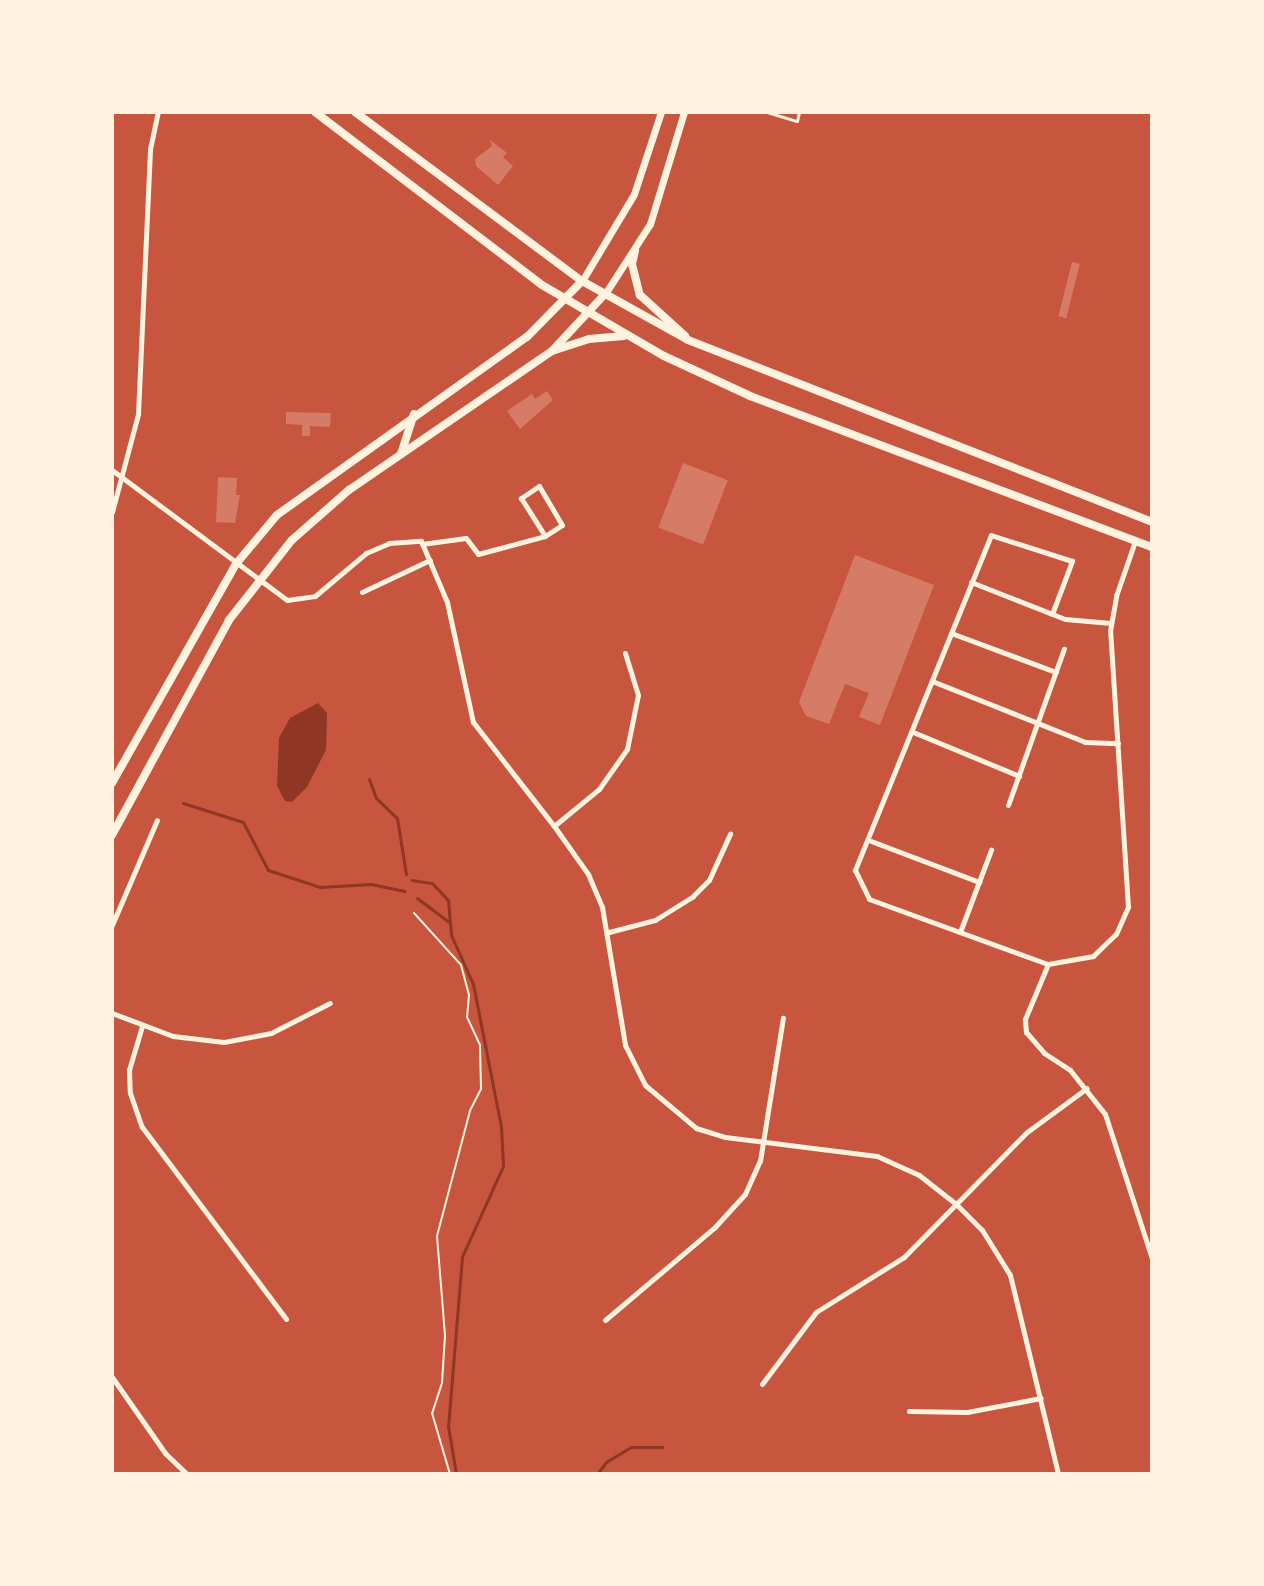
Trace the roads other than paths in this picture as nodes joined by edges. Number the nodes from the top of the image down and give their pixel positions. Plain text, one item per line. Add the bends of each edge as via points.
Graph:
1 (158, 112) edge
2 (315, 112) edge
3 (355, 112) edge
4 (661, 112) edge
5 (684, 112) edge
6 (767, 112) edge
7 (799, 112) edge
8 (635, 251) junction
9 (582, 281) junction
10 (605, 294) junction
11 (565, 300) junction
12 (587, 314) junction
13 (625, 336) junction
14 (688, 340) junction
15 (552, 351) junction
16 (414, 414) junction
17 (400, 455) junction
18 (112, 470) edge
19 (123, 478) junction
20 (112, 512) edge
21 (1152, 522) edge
22 (545, 536) junction
23 (1135, 541) junction
24 (422, 544) junction
25 (1152, 547) edge
26 (430, 560) junction
27 (236, 564) junction
28 (257, 580) junction
29 (971, 582) junction
30 (362, 592) dead end
31 (1052, 614) junction
32 (1111, 623) junction
33 (951, 633) junction
34 (1064, 649) dead end
35 (625, 653) dead end
36 (1056, 672) junction
37 (932, 681) junction
38 (1038, 723) junction
39 (913, 732) junction
40 (1118, 743) junction
41 (1019, 776) junction
42 (112, 783) edge
43 (1008, 805) dead end
44 (157, 820) dead end
45 (554, 826) junction
46 (730, 834) dead end
47 (112, 835) edge
48 (871, 841) junction
49 (991, 850) dead end
50 (979, 882) junction
51 (112, 925) edge
52 (609, 932) junction
53 (960, 932) junction
54 (1048, 964) junction
55 (330, 1003) dead end
56 (112, 1013) edge
57 (783, 1018) dead end
58 (142, 1026) junction
59 (1087, 1088) junction
60 (762, 1143) junction
61 (956, 1204) junction
62 (1152, 1259) edge
63 (286, 1319) dead end
64 (605, 1320) dead end
65 (112, 1377) edge
66 (762, 1384) dead end
67 (1041, 1398) junction
68 (909, 1411) dead end
69 (187, 1474) edge
70 (1058, 1474) edge

1 - 19 street via 150,149 138,414
2 - 11 main road
3 - 9 main road
4 - 9 street via 625,214
5 - 8 street via 664,188
6 - 7 lane via 797,121
8 - 10 street
8 - 14 main road via 632,264 640,295
9 - 10 main road
9 - 11 main road
10 - 12 main road
10 - 14 main road
11 - 12 main road
11 - 16 main road via 514,347
12 - 13 main road
12 - 15 main road
13 - 15 main road via 589,339
13 - 23 main road via 750,396
14 - 21 main road
15 - 17 main road
16 - 17 main road
16 - 27 main road via 282,510
17 - 28 main road via 328,506
18 - 19 street
19 - 20 street
19 - 27 street
22 - 22 street via 562,525 539,486 521,498
22 - 24 street via 478,554 466,538
23 - 25 main road
23 - 32 street
24 - 26 street
24 - 28 street via 405,540 366,553 315,596 300,601 275,595
26 - 30 street
26 - 45 street via 447,602 473,722
27 - 28 street
27 - 42 main road
28 - 47 main road via 229,620
29 - 31 street
29 - 31 street via 987,539 997,533 1072,561
29 - 33 street
31 - 32 street via 1076,622
32 - 40 street
33 - 36 street
33 - 37 street
34 - 36 street
35 - 45 street via 638,695 627,749 611,775
36 - 38 street
37 - 38 street
37 - 39 street
38 - 40 street via 1085,742
38 - 41 street
39 - 41 street
39 - 48 street
40 - 54 street via 1128,907 1116,934 1093,956
41 - 43 street
44 - 51 street
45 - 52 street via 588,874
46 - 52 street via 709,880 692,897 655,920
48 - 50 street
48 - 53 street via 861,850 855,870 869,899
49 - 50 street
50 - 53 street
52 - 60 street via 625,1045 645,1085 696,1128
53 - 54 street
54 - 59 street via 1025,1019 1026,1032
55 - 58 street via 250,1039 200,1041
56 - 58 street
57 - 60 street
58 - 63 street via 129,1070 130,1093 142,1127
59 - 61 street via 1027,1132
59 - 62 street via 1105,1114
60 - 61 street via 877,1156 919,1175
60 - 64 street via 755,1174 735,1208
61 - 66 street via 904,1257 816,1312
61 - 67 street via 982,1230 1010,1275
65 - 69 street via 165,1453
67 - 68 street via 967,1412
67 - 70 street

